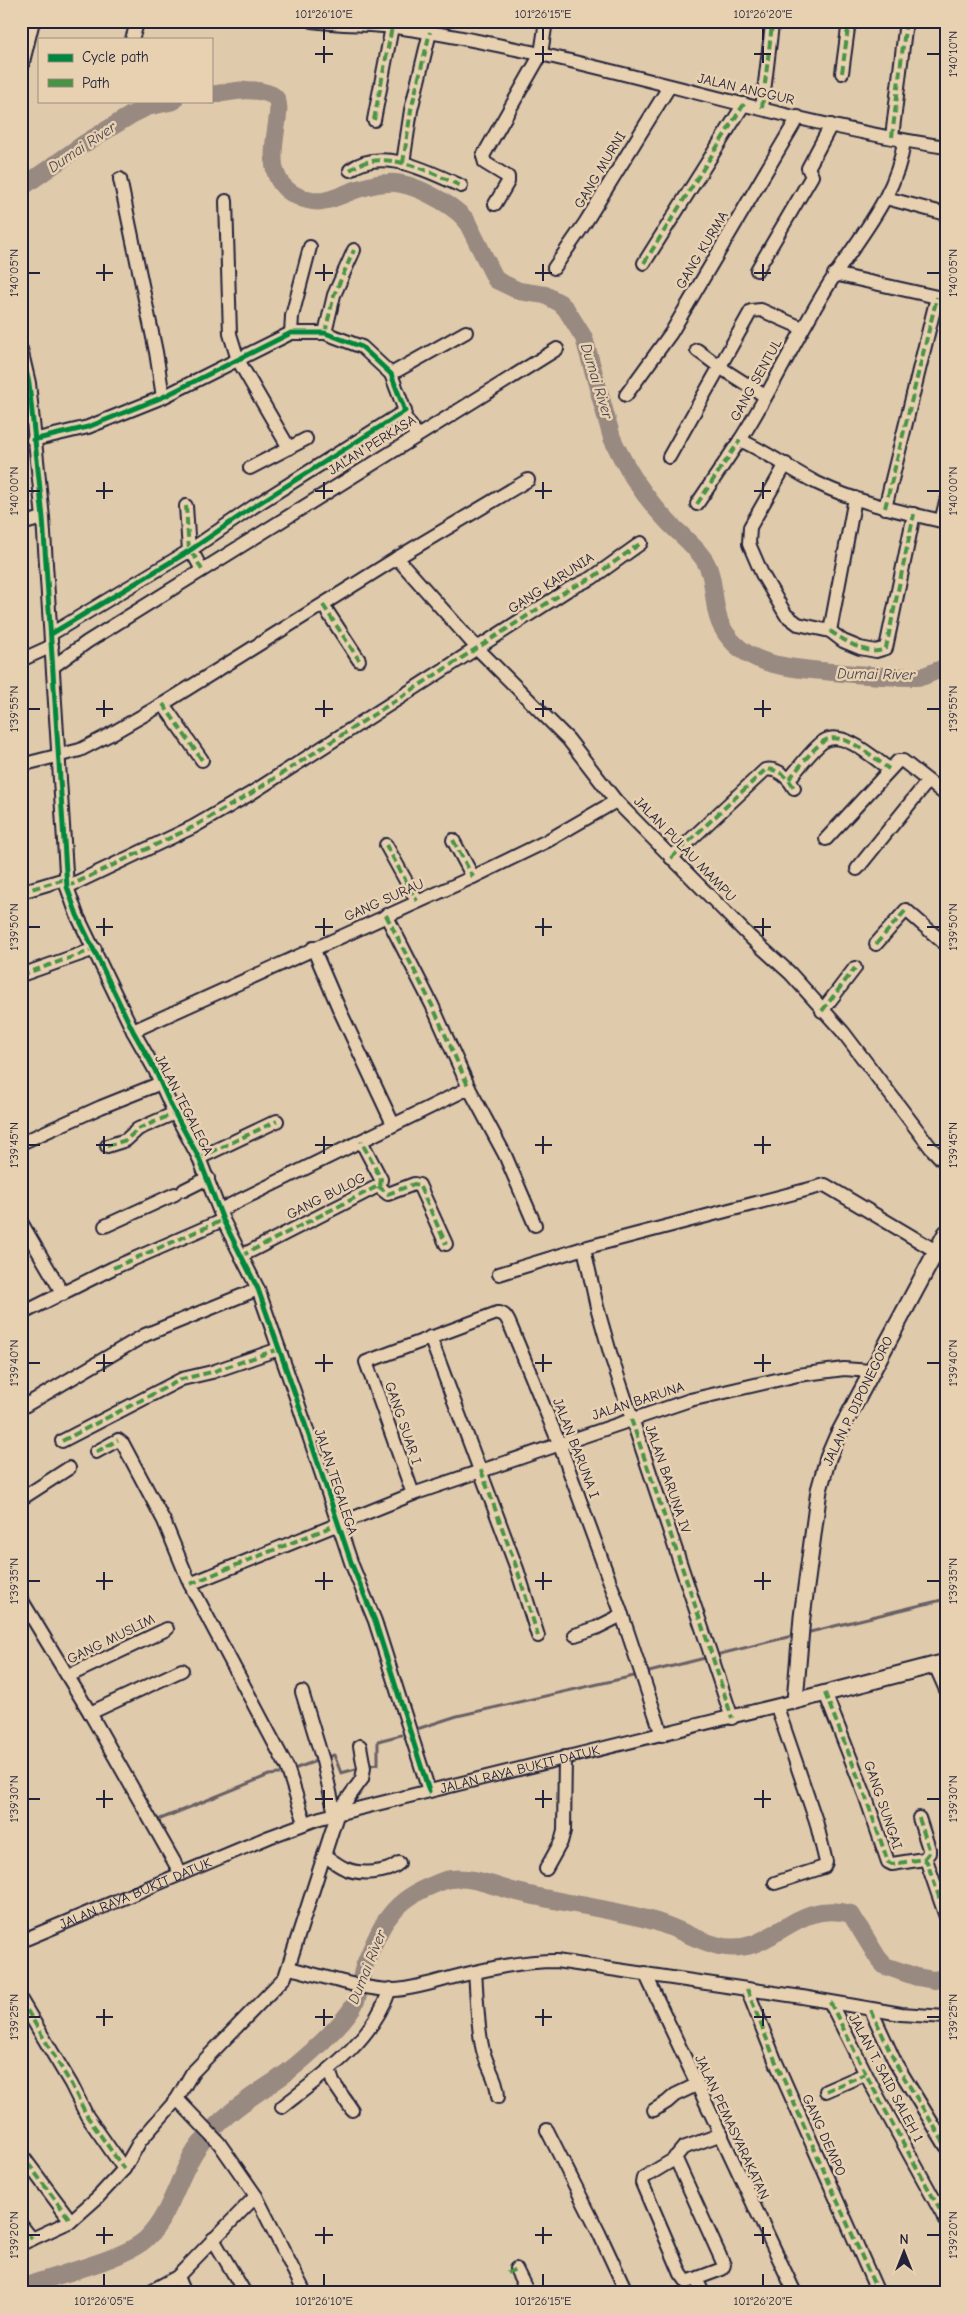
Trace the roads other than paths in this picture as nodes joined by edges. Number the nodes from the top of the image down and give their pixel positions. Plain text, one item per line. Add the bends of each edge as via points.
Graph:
1 (33, 21) edge
2 (138, 21) edge
3 (312, 21) edge
4 (546, 21) edge
5 (849, 21) edge
6 (906, 21) edge
7 (772, 26) dead end
8 (392, 27) junction
9 (430, 32) junction
10 (132, 38) edge
11 (541, 54) junction
12 (21, 70) edge
13 (842, 73) dead end
14 (669, 86) junction
15 (744, 104) junction
16 (762, 108) junction
17 (798, 117) junction
18 (374, 120) dead end
19 (831, 125) junction
20 (898, 139) junction
21 (946, 147) edge
22 (403, 163) junction
23 (350, 170) dead end
24 (120, 179) dead end
25 (461, 186) dead end
26 (886, 198) junction
27 (226, 201) dead end
28 (495, 204) dead end
29 (946, 214) edge
30 (310, 247) dead end
31 (354, 250) dead end
32 (644, 263) dead end
33 (554, 268) dead end
34 (757, 270) dead end
35 (834, 274) junction
36 (941, 298) edge
37 (802, 328) junction
38 (466, 332) dead end
39 (291, 333) junction
40 (325, 333) junction
41 (21, 349) edge
42 (556, 349) dead end
43 (697, 350) dead end
44 (238, 360) junction
45 (720, 368) junction
46 (391, 374) junction
47 (25, 383) edge
48 (626, 395) dead end
49 (765, 396) junction
50 (163, 397) junction
51 (402, 413) junction
52 (416, 435) junction
53 (306, 439) dead end
54 (34, 440) junction
55 (740, 440) junction
56 (289, 448) junction
57 (669, 457) dead end
58 (786, 464) junction
59 (250, 468) dead end
60 (528, 480) dead end
61 (855, 498) junction
62 (946, 502) edge
63 (698, 504) dead end
64 (186, 506) dead end
65 (885, 508) junction
66 (914, 514) junction
67 (43, 518) junction
68 (943, 522) edge
69 (21, 524) edge
70 (641, 543) dead end
71 (189, 551) junction
72 (397, 558) junction
73 (202, 570) junction
74 (323, 605) junction
75 (830, 631) junction
76 (52, 640) junction
77 (477, 648) junction
78 (21, 660) edge
79 (359, 660) dead end
80 (54, 666) junction
81 (163, 704) junction
82 (58, 756) junction
83 (202, 760) dead end
84 (21, 765) edge
85 (890, 769) junction
86 (928, 781) junction
87 (946, 794) edge
88 (616, 801) junction
89 (453, 840) dead end
90 (826, 840) dead end
91 (386, 845) dead end
92 (671, 858) junction
93 (857, 869) dead end
94 (473, 877) junction
95 (66, 883) junction
96 (21, 892) edge
97 (417, 901) junction
98 (386, 915) junction
99 (876, 944) dead end
100 (946, 945) edge
101 (313, 948) junction
102 (95, 949) junction
103 (855, 968) dead end
104 (21, 975) edge
105 (822, 1011) junction
106 (133, 1031) junction
107 (161, 1083) junction
108 (469, 1088) junction
109 (175, 1113) junction
110 (277, 1121) dead end
111 (393, 1124) junction
112 (361, 1141) junction
113 (21, 1143) edge
114 (107, 1146) dead end
115 (199, 1158) junction
116 (946, 1164) edge
117 (208, 1178) junction
118 (378, 1186) junction
119 (221, 1215) junction
120 (21, 1222) edge
121 (535, 1225) dead end
122 (105, 1226) dead end
123 (946, 1233) edge
124 (446, 1244) dead end
125 (584, 1248) junction
126 (936, 1251) junction
127 (241, 1256) junction
128 (499, 1274) dead end
129 (258, 1289) junction
130 (62, 1294) junction
131 (21, 1314) edge
132 (430, 1337) junction
133 (279, 1349) junction
134 (366, 1362) joint
135 (871, 1371) junction
136 (21, 1408) edge
137 (631, 1419) junction
138 (62, 1441) dead end
139 (559, 1443) junction
140 (96, 1452) dead end
141 (69, 1468) dead end
142 (481, 1470) junction
143 (413, 1494) junction
144 (21, 1499) edge
145 (338, 1524) junction
146 (190, 1584) junction
147 (21, 1599) edge
148 (622, 1615) junction
149 (166, 1629) dead end
150 (574, 1635) dead end
151 (538, 1636) dead end
152 (941, 1663) edge
153 (182, 1670) dead end
154 (68, 1676) junction
155 (946, 1690) edge
156 (302, 1692) dead end
157 (825, 1693) junction
158 (796, 1701) junction
159 (777, 1707) junction
160 (90, 1713) junction
161 (732, 1718) junction
162 (662, 1735) junction
163 (360, 1746) dead end
164 (565, 1758) junction
165 (429, 1791) junction
166 (336, 1813) junction
167 (919, 1818) dead end
168 (305, 1823) junction
169 (324, 1854) junction
170 (924, 1859) junction
171 (399, 1864) dead end
172 (546, 1869) dead end
173 (181, 1874) junction
174 (775, 1883) dead end
175 (946, 1917) edge
176 (21, 1941) edge
177 (289, 1968) junction
178 (474, 1972) junction
179 (645, 1973) junction
180 (390, 1989) junction
181 (747, 1989) junction
182 (21, 2000) edge
183 (830, 2002) junction
184 (872, 2010) junction
185 (946, 2017) edge
186 (329, 2070) junction
187 (865, 2074) junction
188 (696, 2085) junction
189 (826, 2090) dead end
190 (498, 2098) dead end
191 (177, 2099) junction
192 (282, 2107) dead end
193 (352, 2110) dead end
194 (654, 2110) dead end
195 (547, 2130) dead end
196 (722, 2134) junction
197 (946, 2146) edge
198 (21, 2154) edge
199 (675, 2157) junction
200 (124, 2169) junction
201 (256, 2196) junction
202 (71, 2221) junction
203 (946, 2221) edge
204 (21, 2225) edge
205 (213, 2239) junction
206 (27, 2242) edge
207 (516, 2269) dead end
208 (177, 2277) junction
209 (696, 2279) junction
210 (147, 2293) edge
211 (184, 2293) edge
212 (246, 2293) edge
213 (305, 2293) edge
214 (528, 2293) edge
215 (627, 2293) edge
216 (703, 2293) edge
217 (795, 2293) edge
218 (878, 2293) edge

1 - 12 street
2 - 10 street
3 - 8 street, JALAN ANGGUR
4 - 11 street
5 - 13 street
6 - 20 street, GANG SENTUL
7 - 16 street
8 - 9 street, JALAN ANGGUR
8 - 18 street
9 - 11 street, JALAN ANGGUR
9 - 22 street
11 - 14 street, JALAN ANGGUR
11 - 28 street via 483,156 485,163 508,177
14 - 15 street, JALAN ANGGUR
14 - 33 street, GANG MURNI via 585,224
15 - 16 street, JALAN ANGGUR
15 - 32 street
16 - 17 street, JALAN ANGGUR
17 - 19 street, JALAN ANGGUR
17 - 48 street, GANG KURMA via 671,333
19 - 20 street, JALAN ANGGUR
19 - 34 street via 808,168 812,176
20 - 21 street, JALAN ANGGUR
20 - 26 street, GANG SENTUL via 897,173
22 - 23 street via 366,162
22 - 25 street
24 - 50 street
26 - 29 street
26 - 35 street, GANG SENTUL
27 - 44 street via 230,334
30 - 39 street via 292,316
31 - 40 street via 334,295
35 - 36 street
35 - 37 street, GANG SENTUL
36 - 65 street
37 - 45 street via 760,310 751,311
37 - 49 street, GANG SENTUL
38 - 46 street
39 - 40 street
39 - 44 street
40 - 46 street via 362,347
41 - 47 street, JALAN TEGALEGA
42 - 52 street, JALAN PERKASA
43 - 45 street
44 - 50 street
44 - 56 street
45 - 49 street
45 - 57 street
46 - 51 street via 405,411
47 - 54 street, JALAN TEGALEGA
49 - 55 street, GANG SENTUL
50 - 54 street via 88,427
51 - 52 street
51 - 71 street
52 - 73 street, JALAN PERKASA
53 - 56 street
54 - 67 street, JALAN TEGALEGA
55 - 58 street, GANG SENTUL
55 - 63 street
56 - 59 street
58 - 61 street, GANG SENTUL via 818,483
58 - 75 street via 750,527 749,544 786,615 798,624
60 - 72 street
61 - 65 street, GANG SENTUL
61 - 75 street
62 - 68 street
64 - 71 street
65 - 66 street, GANG SENTUL
66 - 68 street, GANG SENTUL
66 - 75 street via 886,648 876,651 849,644
67 - 69 street
67 - 76 street, JALAN TEGALEGA
70 - 77 street, GANG KARUNIA via 592,578 569,589
71 - 73 street
71 - 76 street
72 - 74 street
72 - 77 street, JALAN PULAU MAMPU
73 - 80 street, JALAN PERKASA
74 - 79 street
74 - 81 street
76 - 78 street
76 - 80 street, JALAN TEGALEGA
77 - 88 street, JALAN PULAU MAMPU via 568,739
77 - 95 street, GANG KARUNIA via 215,815
80 - 82 street, JALAN TEGALEGA
81 - 82 street via 80,750
81 - 83 street
82 - 84 street
82 - 95 street, JALAN TEGALEGA
85 - 86 street via 898,761 903,761
85 - 90 street
85 - 92 street via 852,743 833,738 822,743 791,783 769,768 762,772
86 - 87 street
86 - 93 street
88 - 92 street, JALAN PULAU MAMPU
88 - 94 street, GANG SURAU via 547,841
89 - 94 street
91 - 97 street
92 - 105 street, JALAN PULAU MAMPU via 790,973
94 - 97 street, GANG SURAU
95 - 96 street, GANG KARUNIA
95 - 102 street, JALAN TEGALEGA
97 - 98 street, GANG SURAU
98 - 101 street, GANG SURAU
98 - 108 street via 432,1005
99 - 100 street via 906,910
101 - 106 street, GANG SURAU
101 - 111 street
102 - 104 street
102 - 106 street, JALAN TEGALEGA
103 - 105 street
105 - 116 street, JALAN PULAU MAMPU via 843,1032
106 - 107 street, JALAN TEGALEGA
107 - 109 street, JALAN TEGALEGA
107 - 113 street
108 - 111 street
108 - 121 street via 505,1155
109 - 114 street via 138,1129 126,1140
109 - 115 street, JALAN TEGALEGA
110 - 115 street
111 - 112 street
112 - 118 street, GANG BULOG via 381,1179
112 - 119 street
115 - 117 street, JALAN TEGALEGA
117 - 119 street, JALAN TEGALEGA
117 - 122 street
118 - 124 street via 388,1194 419,1185
118 - 127 street, GANG BULOG
119 - 127 street, JALAN TEGALEGA
119 - 130 street
120 - 130 street
123 - 126 main road, JALAN P. DIPONEGORO
125 - 126 street via 826,1185
125 - 128 street
125 - 137 street, JALAN BARUNA IV via 597,1307
126 - 135 main road, JALAN P. DIPONEGORO
127 - 129 street, JALAN TEGALEGA
129 - 133 street, JALAN TEGALEGA
129 - 136 street via 145,1335
130 - 131 street
132 - 134 street, JALAN BARUNA I
132 - 139 street, JALAN BARUNA I via 497,1313 504,1315
132 - 142 street
133 - 138 street via 182,1379
133 - 145 street, JALAN TEGALEGA
134 - 143 street, GANG SUAR I
135 - 137 street, JALAN BARUNA via 844,1369 760,1382
135 - 158 main road, JALAN P. DIPONEGORO via 823,1473 802,1617
137 - 139 street, JALAN BARUNA
137 - 161 street, JALAN BARUNA IV
139 - 142 street, JALAN BARUNA
139 - 148 street, JALAN BARUNA I
140 - 146 street via 121,1441 160,1515
141 - 144 street
142 - 143 street, JALAN BARUNA
142 - 151 street
143 - 145 street, JALAN BARUNA
145 - 146 street, JALAN BARUNA
145 - 165 street, JALAN TEGALEGA via 372,1613
146 - 168 street via 287,1767
147 - 154 street
148 - 150 street
148 - 162 street, JALAN BARUNA I
149 - 154 street, GANG MUSLIM
152 - 155 street
152 - 157 main road, JALAN RAYA BUKIT DATUK
153 - 160 street
154 - 160 street
156 - 166 street
157 - 158 main road, JALAN RAYA BUKIT DATUK
157 - 170 street, GANG SUNGAI via 888,1862
158 - 159 street, JALAN RAYA BUKIT DATUK
159 - 161 street, JALAN RAYA BUKIT DATUK
159 - 174 street via 816,1821 826,1862 824,1867
160 - 173 street
161 - 162 street, JALAN RAYA BUKIT DATUK
162 - 164 street, JALAN RAYA BUKIT DATUK
163 - 166 street via 364,1768 362,1779
164 - 165 street, JALAN RAYA BUKIT DATUK
164 - 172 street via 564,1831
165 - 166 street, JALAN RAYA BUKIT DATUK
166 - 168 street, JALAN RAYA BUKIT DATUK
166 - 169 street
167 - 170 street via 929,1849
168 - 173 street, JALAN RAYA BUKIT DATUK
169 - 171 street via 344,1868 357,1872 390,1869
169 - 177 street
170 - 175 street via 931,1869
173 - 176 street, JALAN RAYA BUKIT DATUK
177 - 180 street
177 - 191 street via 280,1984 192,2073
178 - 179 street via 528,1962 556,1961
178 - 180 street via 408,1989
178 - 190 street via 481,2045 497,2084
179 - 181 street
179 - 188 street, JALAN PEMASYARAKATAN
180 - 186 street via 362,2039
181 - 183 street
181 - 218 street, GANG DEMPO
182 - 200 street via 87,2116
183 - 184 street
183 - 187 street, JALAN T. SAID SALEH 1
184 - 185 street
184 - 197 street via 896,2064
186 - 192 street
186 - 193 street via 333,2082
187 - 189 street
187 - 203 street, JALAN T. SAID SALEH 1
188 - 194 street
188 - 196 street, JALAN PEMASYARAKATAN
191 - 200 street via 140,2141
191 - 201 street via 219,2143
195 - 215 street
196 - 199 street via 683,2148
196 - 217 street, JALAN PEMASYARAKATAN
198 - 202 street
199 - 209 street via 724,2265 722,2269
199 - 209 street via 648,2174 642,2182 681,2274 687,2282
200 - 202 street
201 - 205 street
201 - 213 street
202 - 206 street
204 - 206 street
205 - 208 street
205 - 212 street
207 - 214 street
208 - 210 street
208 - 211 street
209 - 216 street

